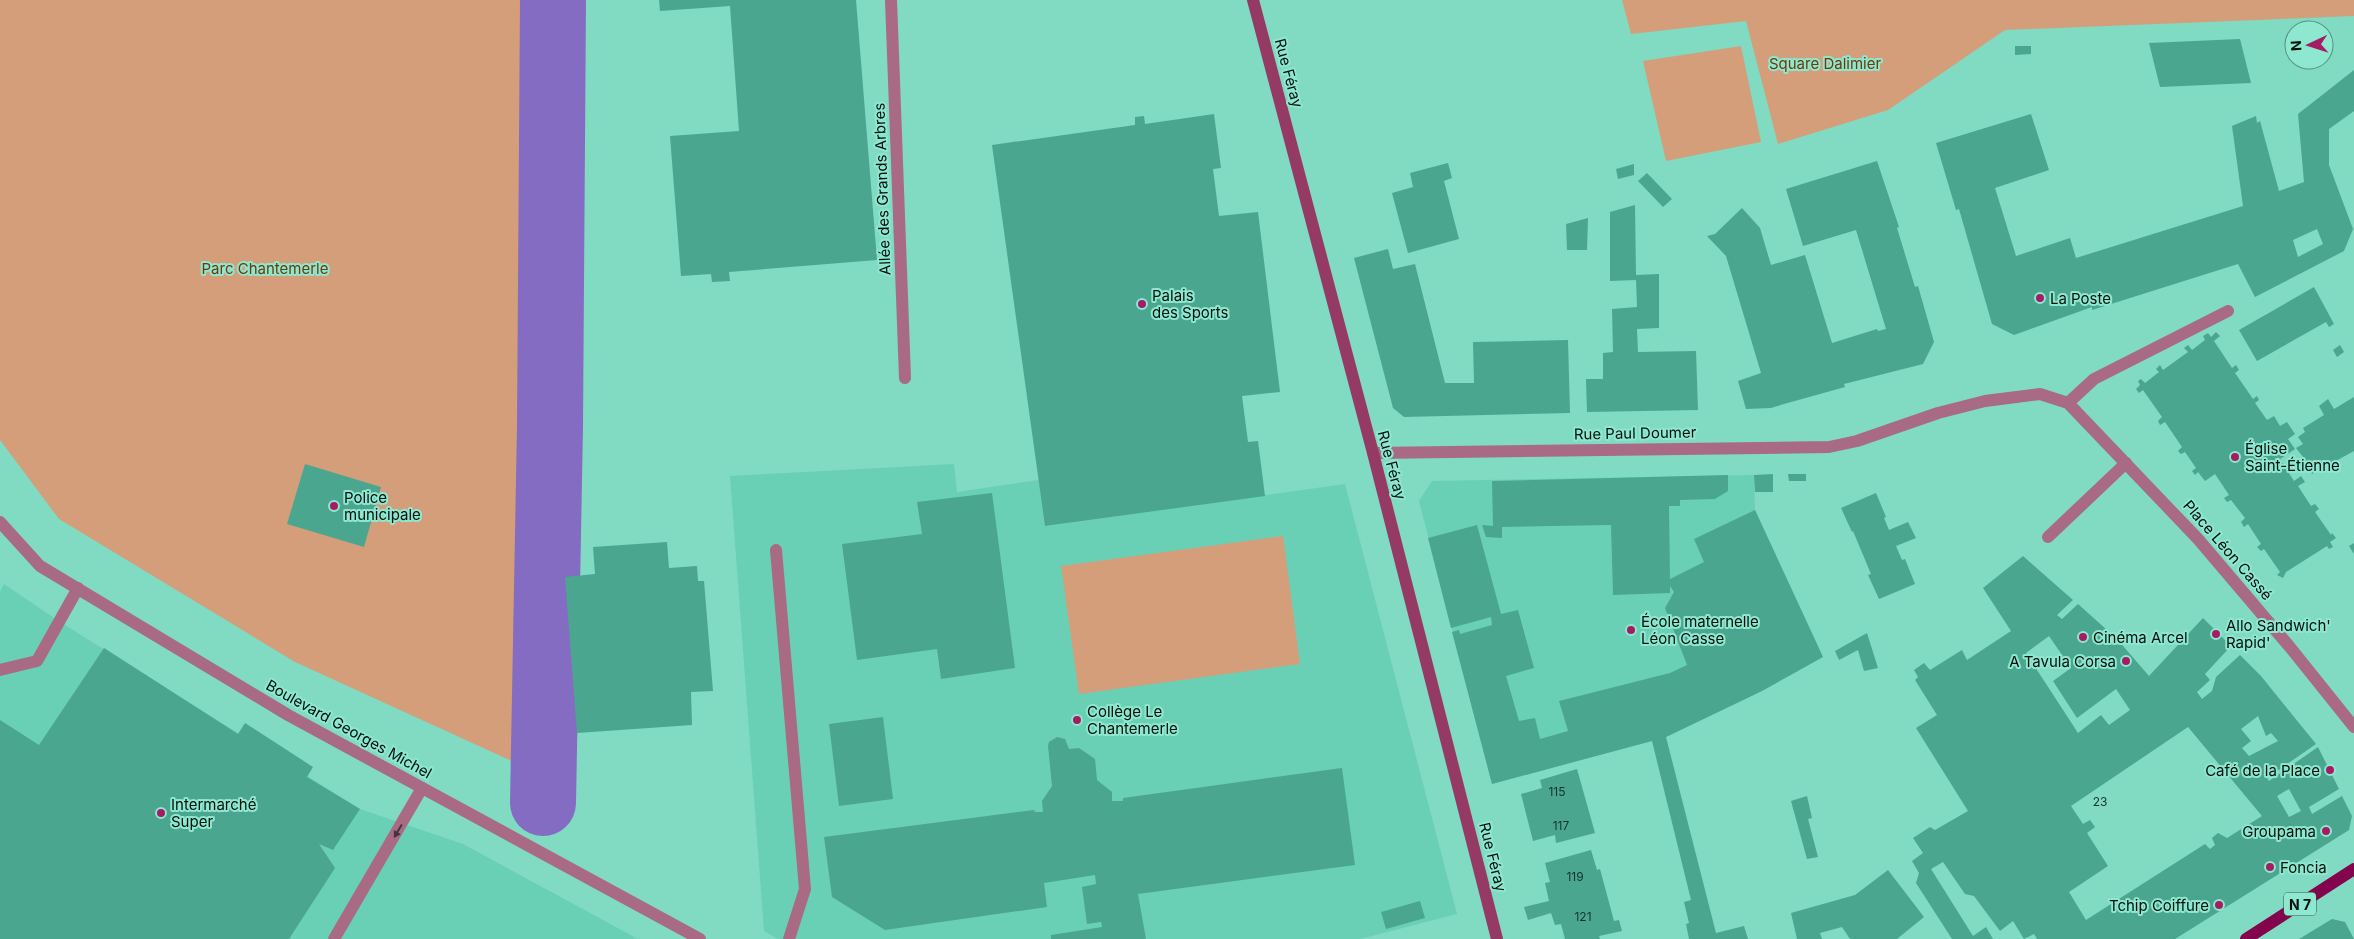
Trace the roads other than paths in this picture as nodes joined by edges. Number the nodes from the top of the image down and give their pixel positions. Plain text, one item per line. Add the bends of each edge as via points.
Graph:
1 (891, 0) edge
2 (1253, 0) edge
3 (2228, 311) dead end
4 (905, 378) dead end
5 (2068, 403) junction
6 (1894, 429) joint
7 (1373, 453) junction
8 (2126, 463) junction
9 (0, 522) edge
10 (2048, 537) dead end
11 (776, 550) dead end
12 (78, 588) junction
13 (0, 670) edge
14 (2354, 727) edge
15 (422, 788) junction
16 (2354, 869) edge
17 (334, 939) edge
18 (700, 939) edge
19 (789, 939) edge
20 (1497, 939) edge
21 (2246, 939) edge

1 - 4 street, Allée des Grands Arbres
2 - 7 main road, Rue Féray
3 - 5 street via 2094,379
5 - 6 street, Place Léon Cassé via 2040,394 1985,401
5 - 8 street, Place Léon Cassé
6 - 7 street, Rue Paul Doumer via 1857,442 1829,447
7 - 20 main road, Rue Féray
8 - 10 street
8 - 14 street, Place Léon Cassé via 2198,538
9 - 12 street, Boulevard Georges Michel via 40,566
11 - 19 street via 805,889
12 - 13 street via 37,661
12 - 15 street, Boulevard Georges Michel via 288,716
15 -> 17 street
15 - 18 street, Boulevard Georges Michel
16 - 21 main road, N 7

